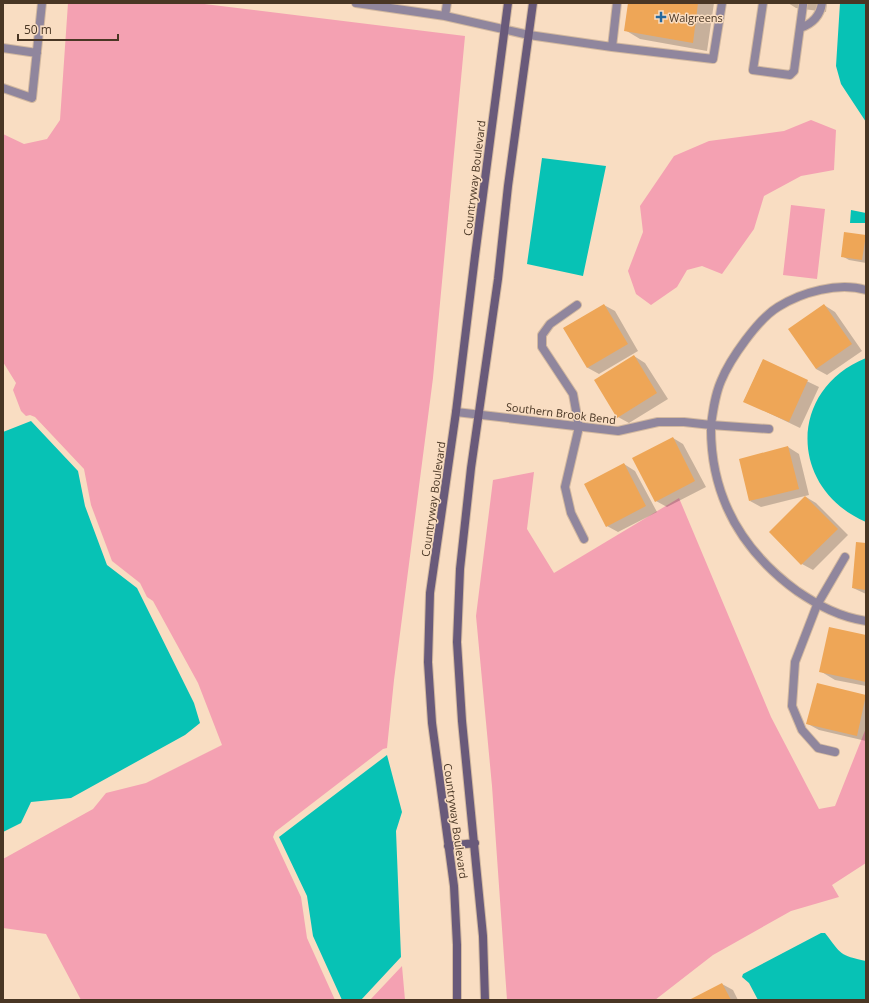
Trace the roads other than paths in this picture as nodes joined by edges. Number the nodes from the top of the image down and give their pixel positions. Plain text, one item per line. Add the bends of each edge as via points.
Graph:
1 (42, 3) edge
2 (357, 3) edge
3 (447, 3) edge
4 (508, 3) edge
5 (533, 3) edge
6 (616, 3) edge
7 (722, 3) edge
8 (763, 3) edge
9 (822, 3) edge
10 (803, 5) dead end
11 (445, 16) junction
12 (800, 28) junction
13 (505, 30) junction
14 (529, 36) junction
15 (612, 47) junction
16 (3, 48) edge
17 (36, 53) junction
18 (3, 88) edge
19 (866, 290) edge
20 (577, 305) dead end
21 (456, 412) junction
22 (478, 414) junction
23 (711, 425) junction
24 (579, 427) junction
25 (769, 429) dead end
26 (584, 538) dead end
27 (844, 557) dead end
28 (817, 605) junction
29 (866, 621) edge
30 (835, 752) dead end
31 (475, 842) junction
32 (448, 846) junction
33 (457, 1000) edge
34 (485, 1000) edge

1 - 17 street
2 - 11 street
3 - 11 street
4 - 13 street, Countryway Boulevard
5 - 14 street, Countryway Boulevard
6 - 15 street
7 - 15 street via 713,59
8 - 12 street via 753,70 790,75 794,72
9 - 12 street via 817,17 809,25
10 - 12 street
11 - 13 street
13 - 14 street
13 - 21 street, Countryway Boulevard
14 - 15 street
14 - 22 street, Countryway Boulevard
16 - 17 street
17 - 18 street via 32,98
19 - 23 street via 829,288 806,294 777,307 749,334 721,379
20 - 24 street via 550,324 542,335 542,347 574,394
21 - 22 street, Southern Brook Bend
21 - 32 street, Countryway Boulevard via 430,594 428,662 432,723
22 - 24 street, Southern Brook Bend
22 - 31 street, Countryway Boulevard via 460,570 457,642 462,721
23 - 24 street, Southern Brook Bend via 658,422 618,431
23 - 25 street, Southern Brook Bend
23 - 28 street via 711,448 716,477 726,506 740,533 763,562
24 - 26 street via 565,487 571,513
27 - 28 street
28 - 29 street via 848,618
28 - 30 street via 795,662 792,706 802,730 818,748
31 - 32 street
31 - 34 street, Countryway Boulevard via 483,936
32 - 33 street, Countryway Boulevard via 454,886

